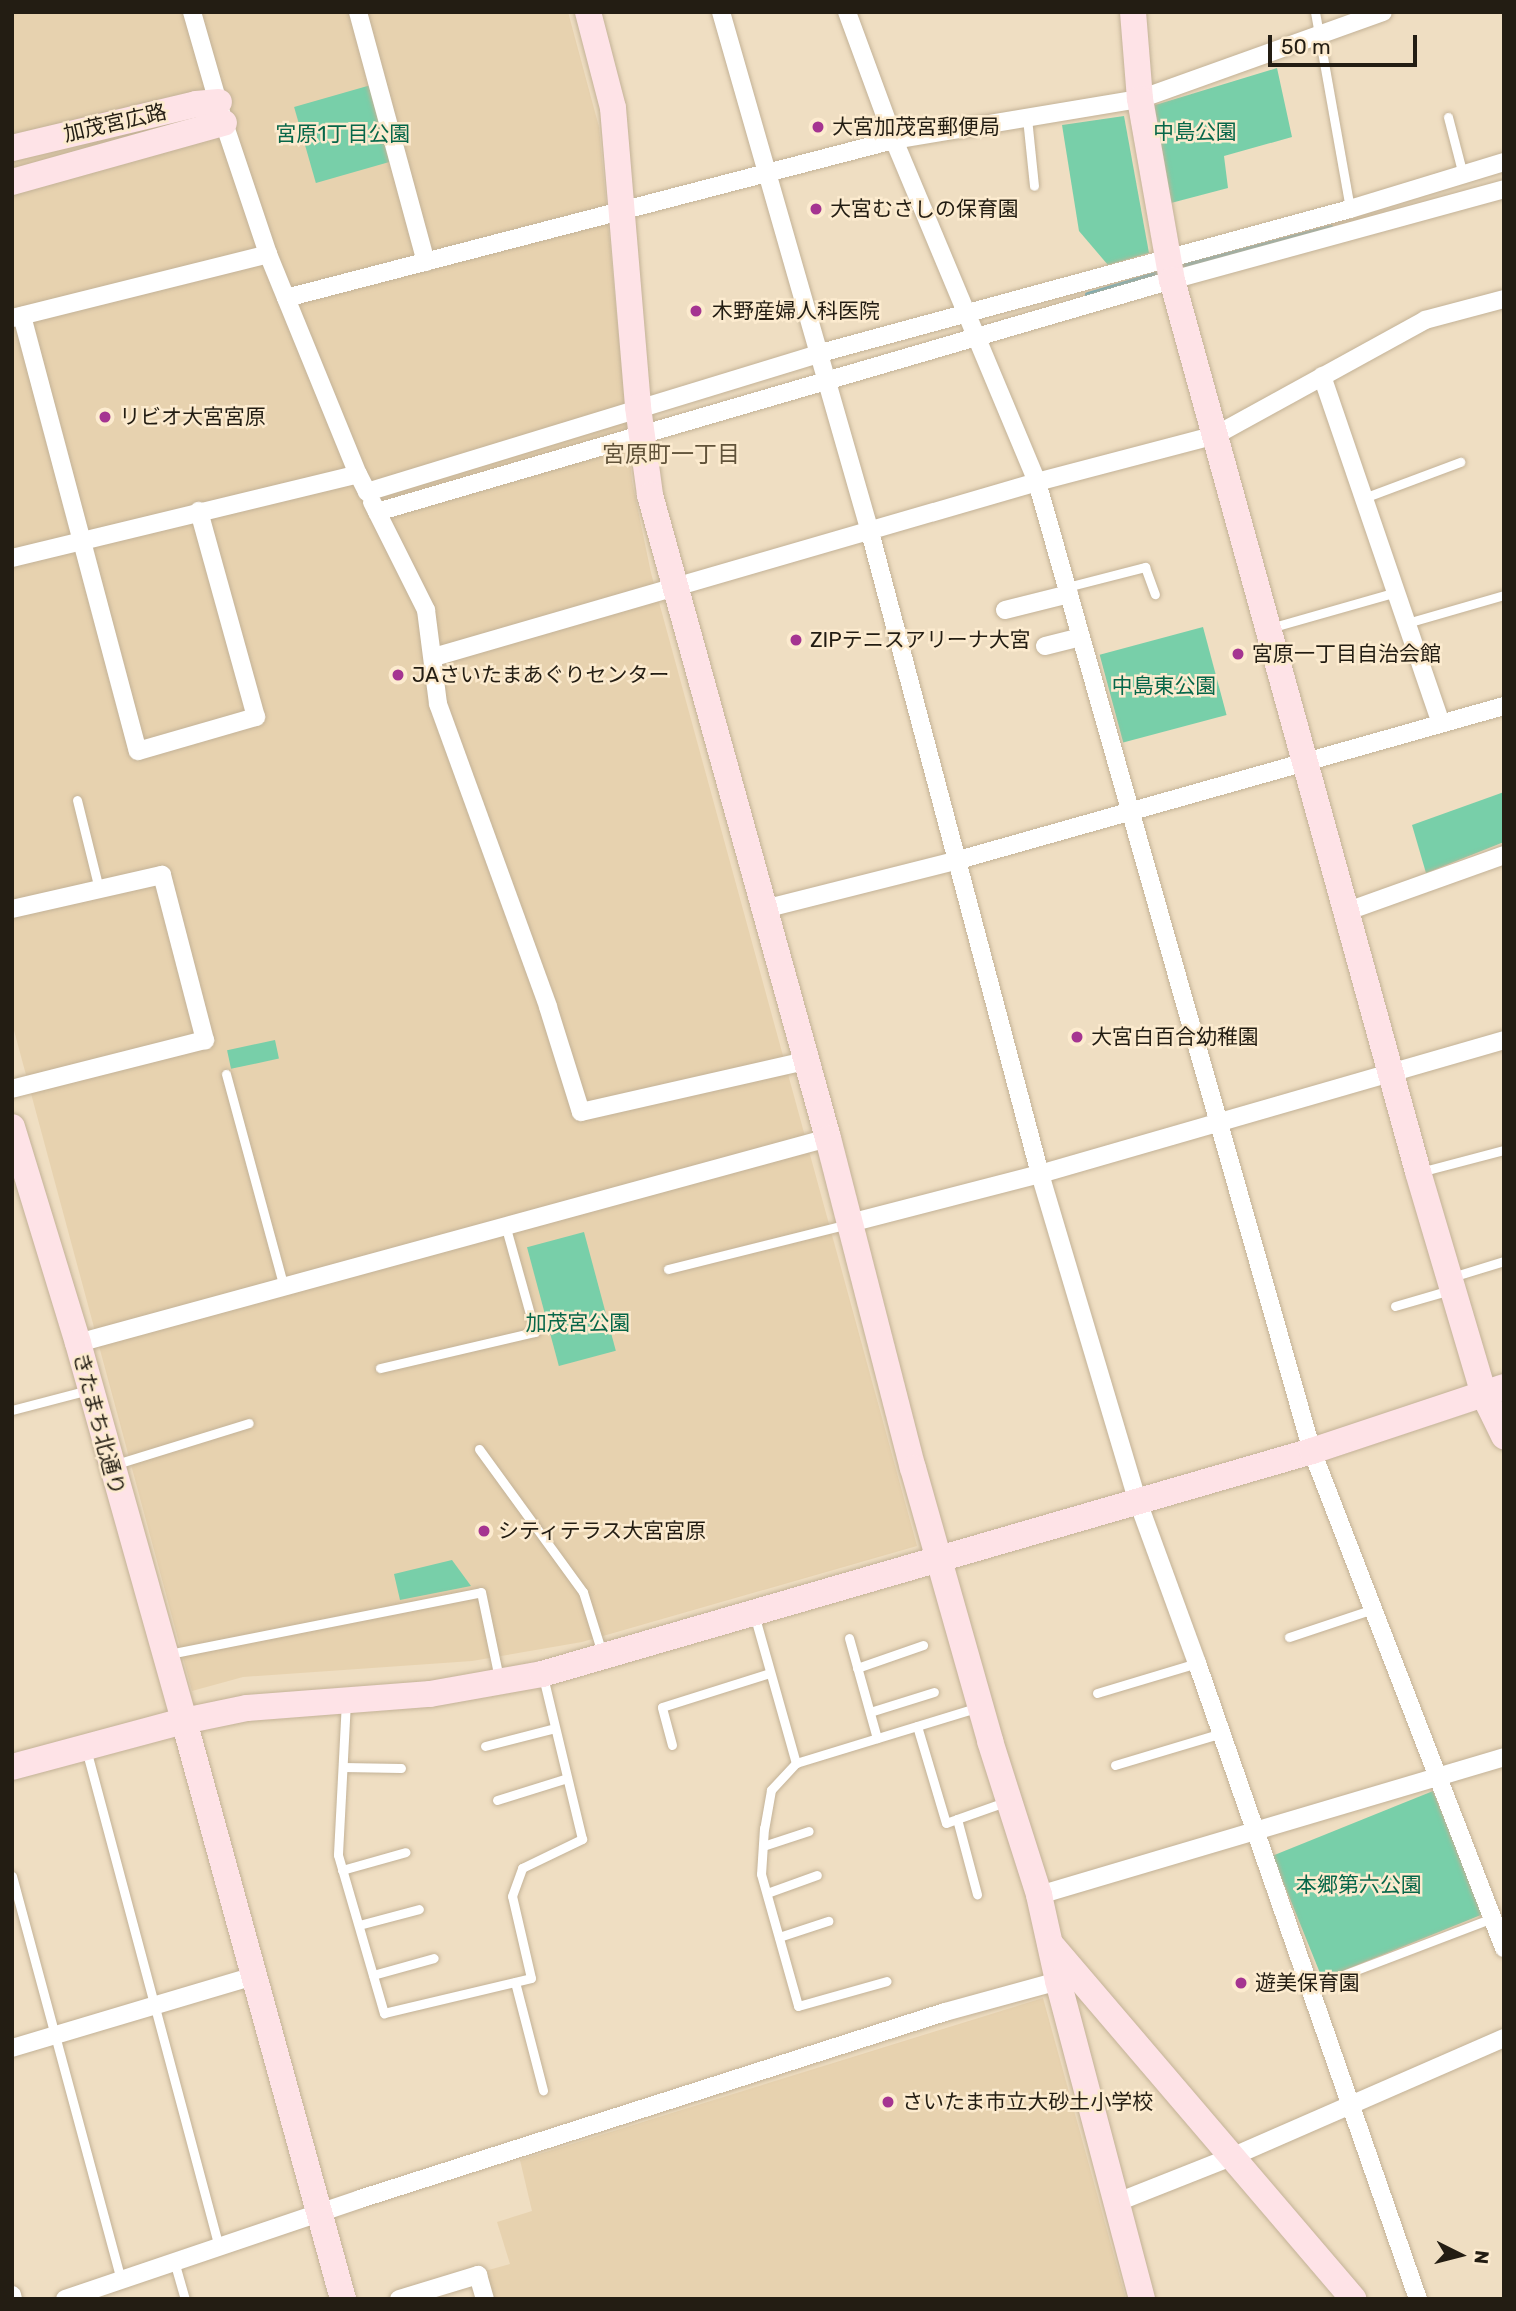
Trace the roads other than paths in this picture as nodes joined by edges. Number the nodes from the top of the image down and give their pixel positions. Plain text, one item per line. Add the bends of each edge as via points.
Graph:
1 (192, 12) edge
2 (359, 12) edge
3 (588, 12) edge
4 (721, 12) edge
5 (847, 12) edge
6 (1133, 12) edge
7 (1315, 12) edge
8 (1384, 12) edge
9 (1319, 35) junction
10 (1140, 99) junction
11 (221, 113) junction
12 (1448, 117) dead end
13 (1027, 118) junction
14 (894, 140) junction
15 (12, 148) edge
16 (1504, 162) edge
17 (767, 175) junction
18 (1463, 175) junction
19 (12, 182) edge
20 (1034, 186) dead end
21 (1504, 189) edge
22 (1350, 209) junction
23 (621, 212) junction
24 (268, 254) junction
25 (426, 262) junction
26 (1170, 269) junction
27 (286, 298) junction
28 (1504, 299) edge
29 (969, 316) junction
30 (17, 317) edge
31 (977, 336) junction
32 (818, 358) junction
33 (1322, 376) junction
34 (825, 381) junction
35 (640, 422) junction
36 (1216, 435) junction
37 (1460, 462) dead end
38 (358, 474) junction
39 (1037, 482) junction
40 (367, 492) junction
41 (1364, 498) junction
42 (199, 512) junction
43 (377, 512) junction
44 (870, 531) junction
45 (84, 539) junction
46 (12, 558) edge
47 (674, 590) junction
48 (1068, 591) junction
49 (1396, 592) junction
50 (1155, 594) dead end
51 (1504, 595) edge
52 (1005, 610) dead end
53 (1407, 623) junction
54 (1268, 628) junction
55 (1081, 637) junction
56 (1045, 646) dead end
57 (434, 657) junction
58 (1504, 706) edge
59 (1441, 723) junction
60 (1304, 762) junction
61 (77, 800) dead end
62 (1131, 812) junction
63 (1504, 855) edge
64 (955, 861) junction
65 (99, 889) junction
66 (12, 909) edge
67 (764, 909) junction
68 (1348, 911) junction
69 (1504, 1040) edge
70 (806, 1061) junction
71 (1390, 1072) junction
72 (226, 1074) dead end
73 (12, 1089) edge
74 (1220, 1122) junction
75 (12, 1127) edge
76 (828, 1138) junction
77 (1504, 1150) edge
78 (1418, 1172) junction
79 (1040, 1174) junction
80 (850, 1223) junction
81 (506, 1228) junction
82 (1504, 1261) edge
83 (668, 1269) dead end
84 (1450, 1284) junction
85 (284, 1288) junction
86 (1395, 1306) dead end
87 (78, 1343) junction
88 (380, 1368) dead end
89 (89, 1390) junction
90 (1494, 1391) edge
91 (12, 1410) edge
92 (249, 1423) dead end
93 (1504, 1436) edge
94 (479, 1449) dead end
95 (1312, 1451) junction
96 (111, 1466) junction
97 (1137, 1499) junction
98 (939, 1560) junction
99 (1373, 1609) junction
100 (754, 1614) junction
101 (1289, 1637) dead end
102 (849, 1638) dead end
103 (922, 1645) dead end
104 (164, 1655) junction
105 (603, 1658) junction
106 (1198, 1663) junction
107 (857, 1668) junction
108 (770, 1673) junction
109 (542, 1674) junction
110 (500, 1683) junction
111 (934, 1692) dead end
112 (1097, 1693) dead end
113 (346, 1700) junction
114 (980, 1707) junction
115 (870, 1713) junction
116 (184, 1721) junction
117 (917, 1726) junction
118 (555, 1728) junction
119 (1222, 1733) junction
120 (877, 1738) junction
121 (672, 1745) dead end
122 (485, 1746) dead end
123 (85, 1747) junction
124 (1504, 1758) edge
125 (796, 1763) junction
126 (1115, 1765) dead end
127 (342, 1767) junction
128 (12, 1768) edge
129 (401, 1768) dead end
130 (567, 1778) junction
131 (1438, 1778) junction
132 (497, 1800) dead end
133 (1009, 1801) junction
134 (957, 1819) junction
135 (809, 1831) dead end
136 (1255, 1831) junction
137 (763, 1846) junction
138 (406, 1852) dead end
139 (342, 1870) junction
140 (817, 1875) dead end
141 (12, 1877) edge
142 (766, 1893) junction
143 (977, 1894) dead end
144 (1039, 1895) junction
145 (419, 1909) dead end
146 (1492, 1918) junction
147 (828, 1921) dead end
148 (359, 1925) junction
149 (779, 1937) junction
150 (1048, 1942) junction
151 (1504, 1948) edge
152 (434, 1958) dead end
153 (373, 1975) junction
154 (254, 1976) junction
155 (887, 1981) dead end
156 (1058, 1981) junction
157 (515, 1982) junction
158 (1309, 1988) junction
159 (157, 2005) junction
160 (55, 2035) junction
161 (1504, 2038) edge
162 (12, 2048) edge
163 (543, 2090) dead end
164 (1349, 2106) junction
165 (1234, 2156) junction
166 (1115, 2203) junction
167 (319, 2213) junction
168 (219, 2246) junction
169 (174, 2261) junction
170 (121, 2280) junction
171 (65, 2299) edge
172 (185, 2299) edge
173 (343, 2299) edge
174 (399, 2299) edge
175 (485, 2299) edge
176 (1142, 2299) edge
177 (1353, 2299) edge
178 (1418, 2299) edge

1 - 11 street
2 - 25 street
3 - 23 street via 613,108
4 - 17 street
5 - 14 street
6 - 10 street
7 - 9 lane
8 - 9 street
9 - 10 street
9 - 22 lane
10 - 13 street
10 - 26 street
11 - 15 street, 加茂宮広路 via 196,104
11 - 19 street
11 - 24 street
12 - 18 lane
13 - 14 street
13 - 20 lane
14 - 17 street
14 - 29 street
16 - 18 street
17 - 23 street
17 - 32 street
18 - 22 street
21 - 26 street
22 - 26 street
23 - 25 street
23 - 35 street
24 - 27 street
24 - 30 street
25 - 27 street
26 - 29 street
26 - 31 street
26 - 36 street
27 - 38 street
28 - 33 street via 1425,320
29 - 31 street
29 - 32 street
30 - 45 street
31 - 34 street
31 - 39 street
32 - 34 street
32 - 35 street
33 - 36 street
33 - 41 street
34 - 35 street
34 - 44 street
35 - 40 street
35 - 43 street
35 - 47 street via 650,495
36 - 39 street
36 - 54 street
37 - 41 lane
38 - 40 street
38 - 42 street
39 - 44 street
39 - 48 street
40 - 43 street
41 - 49 street
42 - 45 street
42 - 45 street via 256,717 138,751
43 - 57 street via 426,610
44 - 47 street
44 - 64 street
45 - 46 street
47 - 57 street
47 - 67 street
48 - 50 lane via 1145,567
48 - 52 street
48 - 55 street
49 - 53 street
49 - 54 lane
51 - 53 lane
53 - 59 street
54 - 60 street
55 - 56 street
55 - 62 street
57 - 70 street via 438,704 548,1007 581,1112
58 - 59 street
59 - 60 street
60 - 62 street
60 - 68 street
61 - 65 lane
62 - 64 street
62 - 74 street
63 - 68 street
64 - 67 street
64 - 79 street
65 - 66 street
65 - 73 street via 162,875 205,1040
67 - 70 street
68 - 71 street
69 - 71 street
70 - 76 street
71 - 74 street
71 - 78 street
72 - 85 lane
74 - 79 street
74 - 95 street
75 - 87 street, きたまち北通り
76 - 80 street
76 - 81 street
77 - 78 lane
78 - 84 street
79 - 80 street
79 - 97 street
80 - 83 lane
80 - 98 street
81 - 85 street
81 - 88 lane via 535,1332
82 - 84 lane
84 - 86 lane
84 - 90 street
85 - 87 street
87 - 89 street, きたまち北通り
89 - 91 lane
89 - 96 street, きたまち北通り
90 - 93 street
90 - 95 street
92 - 96 lane
94 - 105 lane via 583,1592
95 - 97 street
95 - 99 street
96 - 104 street, きたまち北通り
97 - 98 street
97 - 106 street
98 - 100 street
98 - 114 street
99 - 101 lane
99 - 131 street
100 - 105 street
100 - 108 lane
102 - 107 lane
103 - 107 lane
104 - 110 lane via 481,1592
104 - 116 street, きたまち北通り
105 - 109 street
106 - 112 lane
106 - 119 street
107 - 115 lane
108 - 121 lane via 662,1707
108 - 125 lane
109 - 110 street
109 - 118 lane
110 - 113 street
111 - 115 lane
113 - 116 street via 247,1708
113 - 127 lane
114 - 117 lane
114 - 133 street
115 - 120 lane
116 - 123 street
116 - 154 street, きたまち北通り
117 - 120 lane
117 - 134 lane via 946,1823
118 - 122 lane
118 - 130 lane
119 - 126 lane
119 - 136 street
120 - 125 lane
123 - 128 street
123 - 159 lane
124 - 131 street
125 - 137 lane via 771,1790
127 - 129 lane
127 - 139 lane via 338,1855
130 - 132 lane
130 - 157 lane via 582,1839 522,1868 512,1896 531,1978
131 - 136 street
131 - 146 street
133 - 134 lane
133 - 144 street
134 - 143 lane
135 - 137 lane
136 - 144 street
136 - 158 street
137 - 142 lane via 761,1874
138 - 139 lane
139 - 148 lane
140 - 142 lane
141 - 160 lane
142 - 149 lane
144 - 150 street
145 - 148 lane
146 - 151 street
146 - 158 lane
147 - 149 lane
148 - 153 lane
149 - 155 lane via 798,2006
150 - 156 street
150 - 165 street
152 - 153 lane
153 - 157 lane via 384,2013
154 - 159 street
154 - 167 street, きたまち北通り
156 - 166 street
156 - 167 street via 945,2012
157 - 163 lane
158 - 164 street
159 - 160 street
159 - 168 lane
160 - 162 street
160 - 170 lane
161 - 164 street
164 - 165 street
164 - 178 street
165 - 166 street
165 - 177 street
166 - 176 street
167 - 168 street
167 - 173 street, きたまち北通り
168 - 169 street
169 - 170 street
169 - 172 lane
170 - 171 street
174 - 175 street via 478,2275

